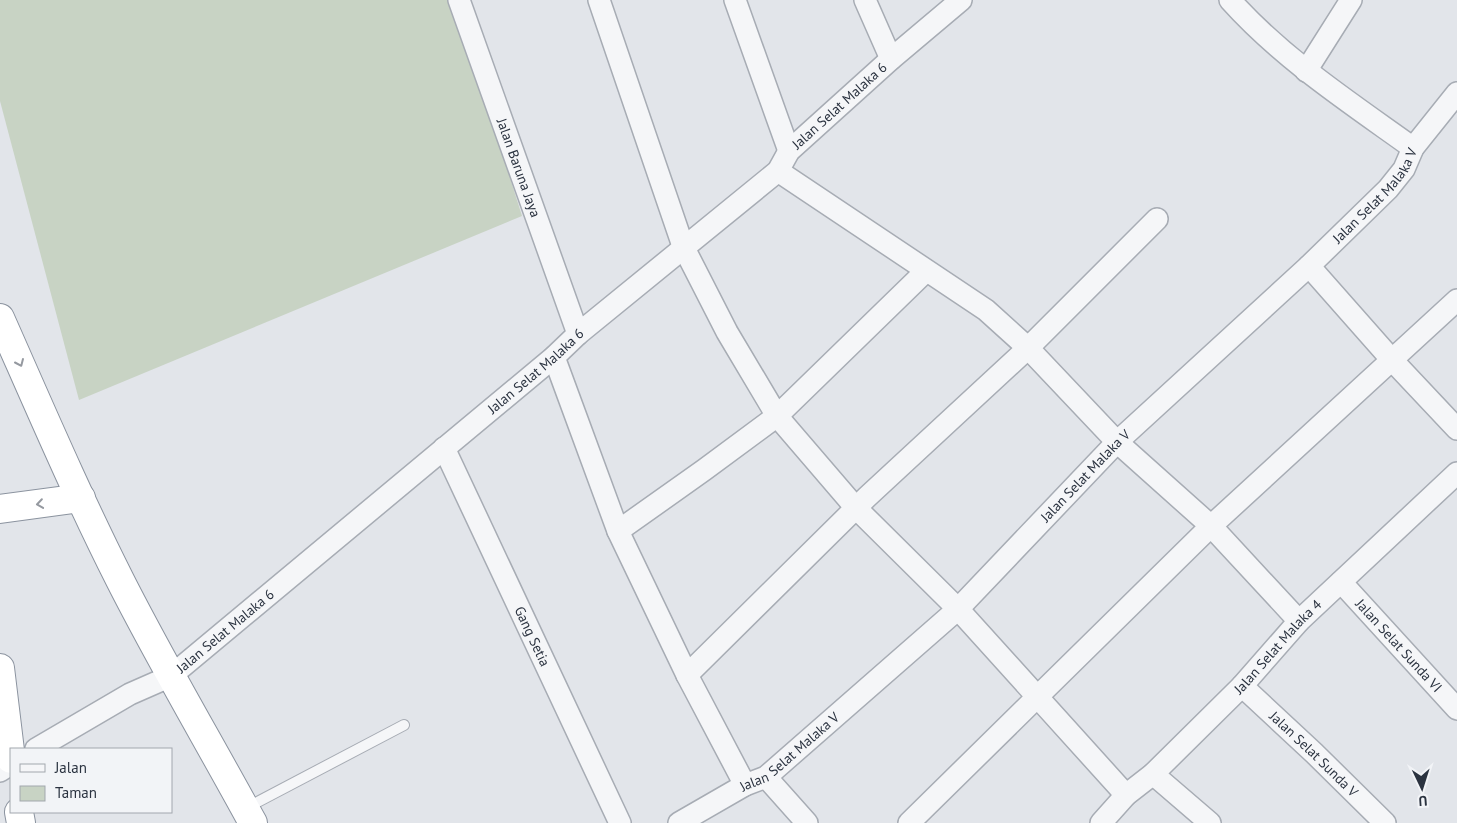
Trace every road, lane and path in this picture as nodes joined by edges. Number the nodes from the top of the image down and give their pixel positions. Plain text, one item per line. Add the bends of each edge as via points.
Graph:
1 (460, 0) edge
2 (599, 0) edge
3 (735, 0) edge
4 (865, 0) edge
5 (960, 0) edge
6 (1230, 0) edge
7 (1351, 0) edge
8 (891, 59) junction
9 (1306, 71) junction
10 (1457, 93) edge
11 (1414, 148) junction
12 (789, 151) junction
13 (778, 171) junction
14 (1157, 219) dead end
15 (683, 246) junction
16 (1309, 266) junction
17 (926, 271) junction
18 (1457, 300) edge
19 (0, 318) edge
20 (578, 334) junction
21 (1028, 348) junction
22 (554, 356) junction
23 (1392, 360) junction
24 (777, 416) junction
25 (1457, 429) edge
26 (1117, 442) junction
27 (444, 448) junction
28 (1457, 473) edge
29 (80, 498) junction
30 (856, 508) junction
31 (0, 509) edge
32 (1211, 526) junction
33 (618, 531) junction
34 (1341, 582) junction
35 (958, 609) junction
36 (1299, 621) junction
37 (0, 668) edge
38 (687, 675) junction
39 (171, 676) junction
40 (1242, 686) junction
41 (1037, 697) junction
42 (1457, 709) edge
43 (404, 725) dead end
44 (38, 748) edge
45 (10, 751) edge
46 (1153, 774) junction
47 (766, 777) junction
48 (745, 785) junction
49 (1126, 796) junction
50 (249, 816) edge
51 (620, 823) edge
52 (679, 823) edge
53 (807, 823) edge
54 (908, 823) edge
55 (1101, 823) edge
56 (1210, 823) edge
57 (1385, 823) edge

1 - 20 street, Jalan Baruna Jaya
2 - 15 street
3 - 12 street
4 - 8 street
5 - 8 street, Jalan Selat Malaka 6
6 - 9 street
7 - 9 street
8 - 12 street, Jalan Selat Malaka 6
9 - 11 street
10 - 11 street, Jalan Selat Malaka V
11 - 16 street, Jalan Selat Malaka V via 1396,180
12 - 13 street, Jalan Selat Malaka 6
13 - 15 street, Jalan Selat Malaka 6
13 - 17 street
14 - 21 street
15 - 20 street, Jalan Selat Malaka 6
15 - 24 street via 727,332
16 - 23 street
16 - 26 street, Jalan Selat Malaka V
17 - 21 street via 986,310
17 - 24 street
18 - 23 street
19 -> 29 highway
20 - 22 street, Jalan Selat Malaka 6
21 - 26 street
21 - 30 street
22 - 27 street, Jalan Selat Malaka 6
22 - 33 street
23 - 25 street
23 - 32 street
24 - 30 street
24 - 33 street
26 - 32 street
26 - 35 street, Jalan Selat Malaka V
27 - 39 street, Jalan Selat Malaka 6
27 - 51 street, Gang Setia
28 - 34 street, Jalan Selat Malaka 4
29 -> 31 highway
29 - 39 highway
30 - 35 street
30 - 38 street
32 - 36 street
32 - 41 street
33 - 38 street
34 - 36 street, Jalan Selat Malaka 4
34 - 42 street, Jalan Selat Sunda VI
35 - 41 street
35 - 47 street, Jalan Selat Malaka V
36 - 40 street, Jalan Selat Malaka 4
37 - 45 highway
38 - 48 street
39 - 44 street, Jalan Selat Malaka 6 via 130,694
39 - 50 highway
40 - 46 street, Jalan Selat Malaka 4
40 - 57 street, Jalan Selat Sunda V
41 - 49 street
41 - 54 street
43 - 50 lane
46 - 49 street, Jalan Selat Malaka 4
46 - 56 street
47 - 48 street, Jalan Selat Malaka V
47 - 53 street
48 - 52 street, Jalan Selat Malaka V
49 - 55 street, Jalan Selat Malaka 4

